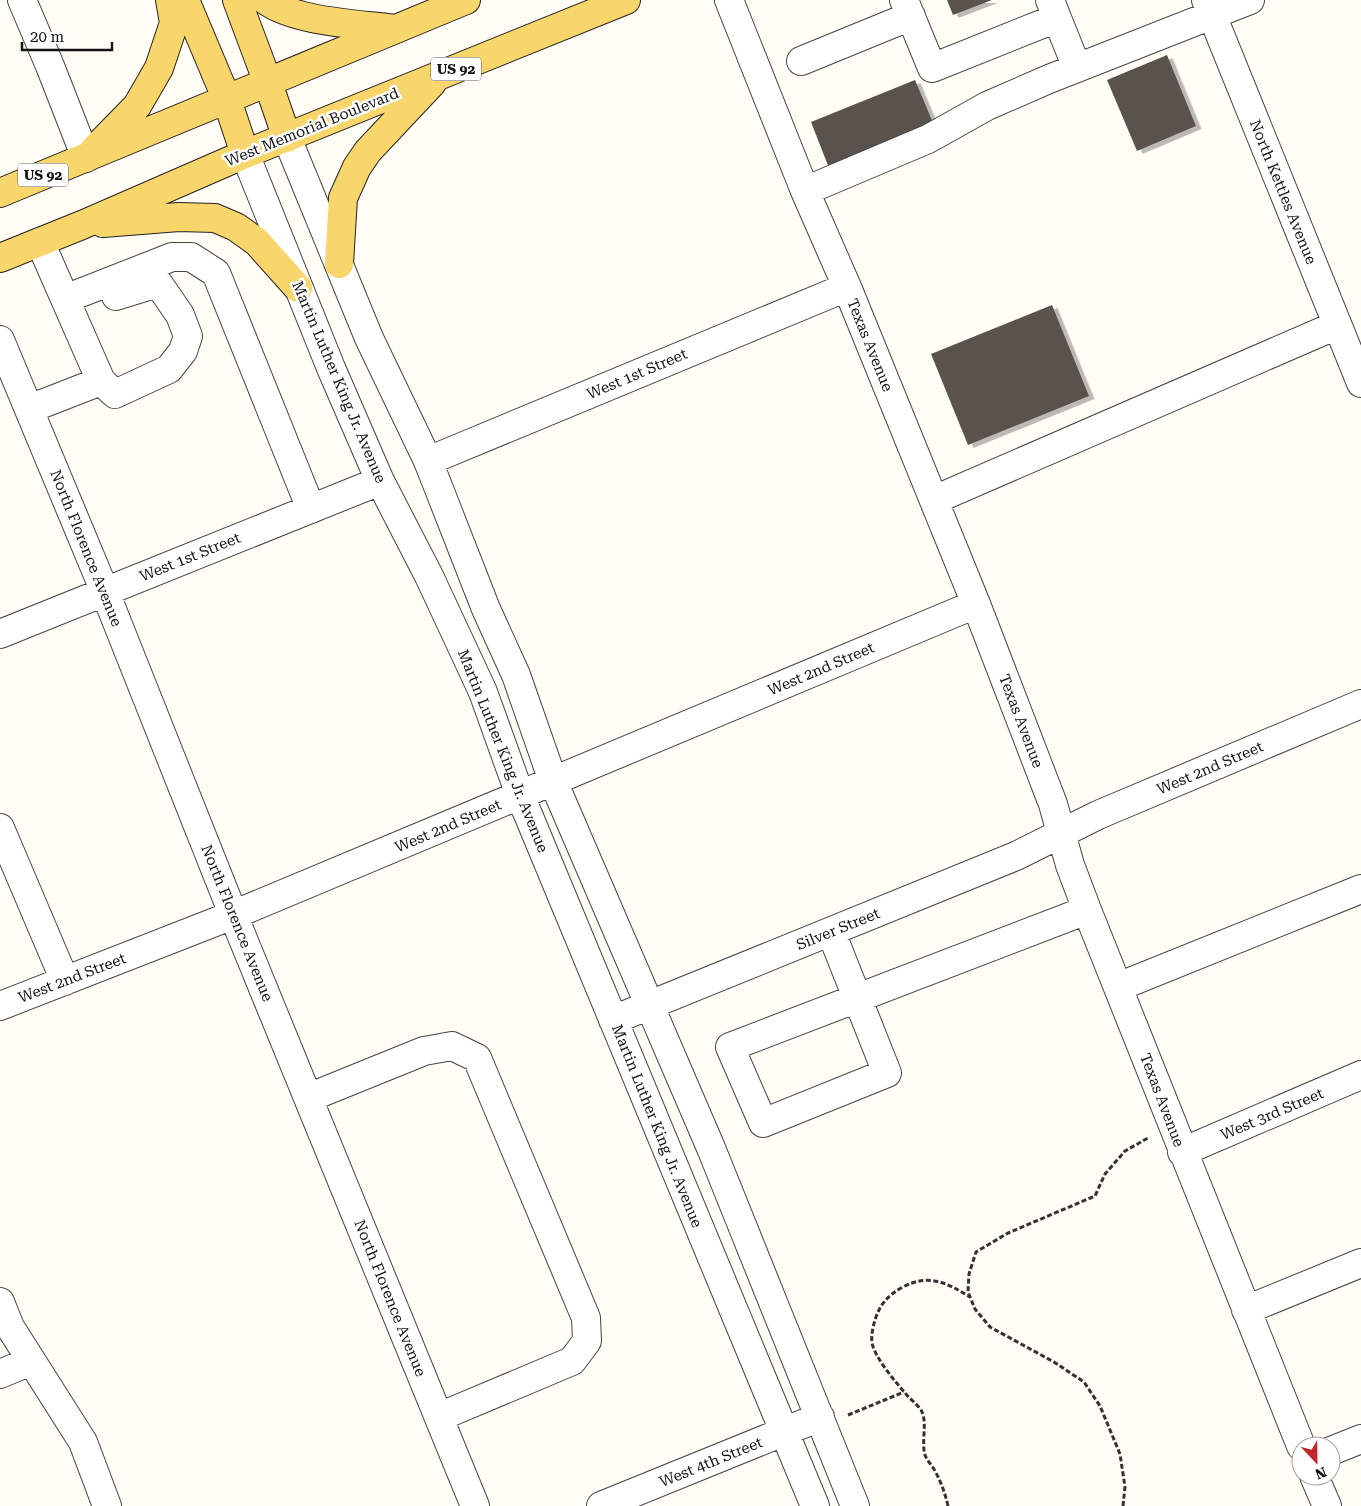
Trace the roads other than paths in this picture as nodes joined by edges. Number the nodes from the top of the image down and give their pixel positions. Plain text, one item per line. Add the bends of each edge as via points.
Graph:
1 (22, 0) edge
2 (170, 0) edge
3 (185, 0) edge
4 (237, 0) edge
5 (265, 0) edge
6 (466, 0) edge
7 (626, 0) edge
8 (729, 0) edge
9 (1250, 0) edge
10 (907, 8) edge
11 (1209, 8) edge
12 (1053, 9) edge
13 (397, 30) junction
14 (800, 61) dead end
15 (1077, 68) junction
16 (440, 76) junction
17 (268, 83) junction
18 (227, 100) junction
19 (286, 138) junction
20 (245, 154) junction
21 (86, 158) junction
22 (805, 191) junction
23 (0, 193) edge
24 (82, 225) junction
25 (40, 242) junction
26 (0, 258) edge
27 (340, 264) junction
28 (847, 287) junction
29 (298, 288) junction
30 (73, 295) junction
31 (1338, 325) junction
32 (0, 340) edge
33 (101, 381) junction
34 (1361, 383) edge
35 (29, 409) junction
36 (428, 461) junction
37 (380, 481) junction
38 (934, 500) junction
39 (311, 509) junction
40 (105, 592) junction
41 (976, 604) junction
42 (0, 634) edge
43 (1361, 704) edge
44 (553, 781) junction
45 (520, 795) junction
46 (0, 828) edge
47 (1061, 833) junction
48 (1361, 889) edge
49 (1087, 910) junction
50 (233, 914) junction
51 (831, 932) junction
52 (65, 981) junction
53 (1118, 987) junction
54 (857, 998) junction
55 (650, 1004) junction
56 (0, 1006) edge
57 (613, 1020) junction
58 (1361, 1076) edge
59 (308, 1098) junction
60 (1182, 1152) junction
61 (1361, 1263) edge
62 (0, 1302) edge
63 (1246, 1310) junction
64 (31, 1361) junction
65 (0, 1374) edge
66 (439, 1417) junction
67 (830, 1417) junction
68 (783, 1432) junction
69 (1297, 1436) edge
70 (1361, 1439) edge
71 (1341, 1447) edge
72 (1318, 1486) edge
73 (658, 1495) edge
74 (107, 1506) edge
75 (475, 1506) edge
76 (602, 1506) edge
77 (815, 1506) edge
78 (856, 1506) edge
79 (1326, 1506) edge

1 - 21 street
2 - 21 main road via 174,23 156,73 137,106
3 - 18 main road, Martin Luther King Jr. Avenue
4 - 17 main road
5 - 13 main road via 286,11 320,19
6 - 13 main road, US 92
7 - 16 main road, West Memorial Boulevard / US 92
8 - 22 street, Texas Avenue
9 - 11 street
10 - 12 street via 932,68
10 - 14 street
11 - 15 street
11 - 31 street, North Kettles Avenue
12 - 15 street
13 - 17 main road, US 92
15 - 22 street via 987,106 928,140
16 - 19 main road, West Memorial Boulevard / US 92
16 - 27 main road via 357,166 343,198
17 - 18 main road, US 92
17 - 19 main road
18 - 20 main road, Martin Luther King Jr. Avenue
18 - 21 main road, US 92
19 - 20 main road, West Memorial Boulevard / US 92
19 - 27 street
20 - 24 main road, West Memorial Boulevard / US 92
20 - 29 street, Martin Luther King Jr. Avenue
21 - 23 main road, US 92
22 - 28 street, Texas Avenue
24 - 25 main road, West Memorial Boulevard / US 92
24 - 29 main road via 179,217 215,218 236,227 257,242
25 - 26 main road, West Memorial Boulevard / US 92
25 - 30 street
27 - 36 street via 369,338
28 - 36 street, West 1st Street
28 - 38 street, Texas Avenue
29 - 37 street, Martin Luther King Jr. Avenue
30 - 33 street
30 - 33 street via 103,300 158,283 180,315 188,336 183,351 169,369 115,394
30 - 39 street via 172,257 190,257 216,273
31 - 34 street, North Kettles Avenue
31 - 38 street
32 - 35 street, North Florence Avenue
33 - 35 street
35 - 40 street, North Florence Avenue
36 - 44 street via 486,609 516,675
37 - 39 street, West 1st Street
37 - 45 street, Martin Luther King Jr. Avenue via 483,692
38 - 41 street, Texas Avenue
39 - 40 street, West 1st Street
40 - 42 street, West 1st Street
40 - 50 street, North Florence Avenue
41 - 44 street, West 2nd Street
41 - 47 street, Texas Avenue via 1053,804
43 - 47 street, West 2nd Street
44 - 45 street, West 2nd Street
44 - 55 street
45 - 50 street, West 2nd Street
45 - 57 street, Martin Luther King Jr. Avenue
46 - 52 street
47 - 49 street, Texas Avenue
47 - 51 street, Silver Street via 1016,856
48 - 53 street
49 - 53 street, Texas Avenue
49 - 54 street
50 - 52 street, West 2nd Street
50 - 59 street, North Florence Avenue
51 - 54 street
51 - 55 street, Silver Street
52 - 56 street, West 2nd Street
53 - 60 street, Texas Avenue
54 - 54 street via 887,1073 763,1123 730,1047
55 - 57 street, Silver Street
55 - 67 street
57 - 68 street, Martin Luther King Jr. Avenue
58 - 60 street, West 3rd Street
59 - 66 street, North Florence Avenue
59 - 66 street via 424,1051 452,1046 477,1058 586,1318 587,1341 572,1361
60 - 63 street, Texas Avenue
61 - 63 street
62 - 64 street
63 - 69 street, Texas Avenue
64 - 65 street
64 - 74 street via 83,1442
66 - 75 street, North Florence Avenue
67 - 68 street, West 4th Street
67 - 78 street
68 - 73 street, West 4th Street
68 - 77 street, Martin Luther King Jr. Avenue
70 - 71 street
72 - 79 street
73 - 76 street, West 4th Street

